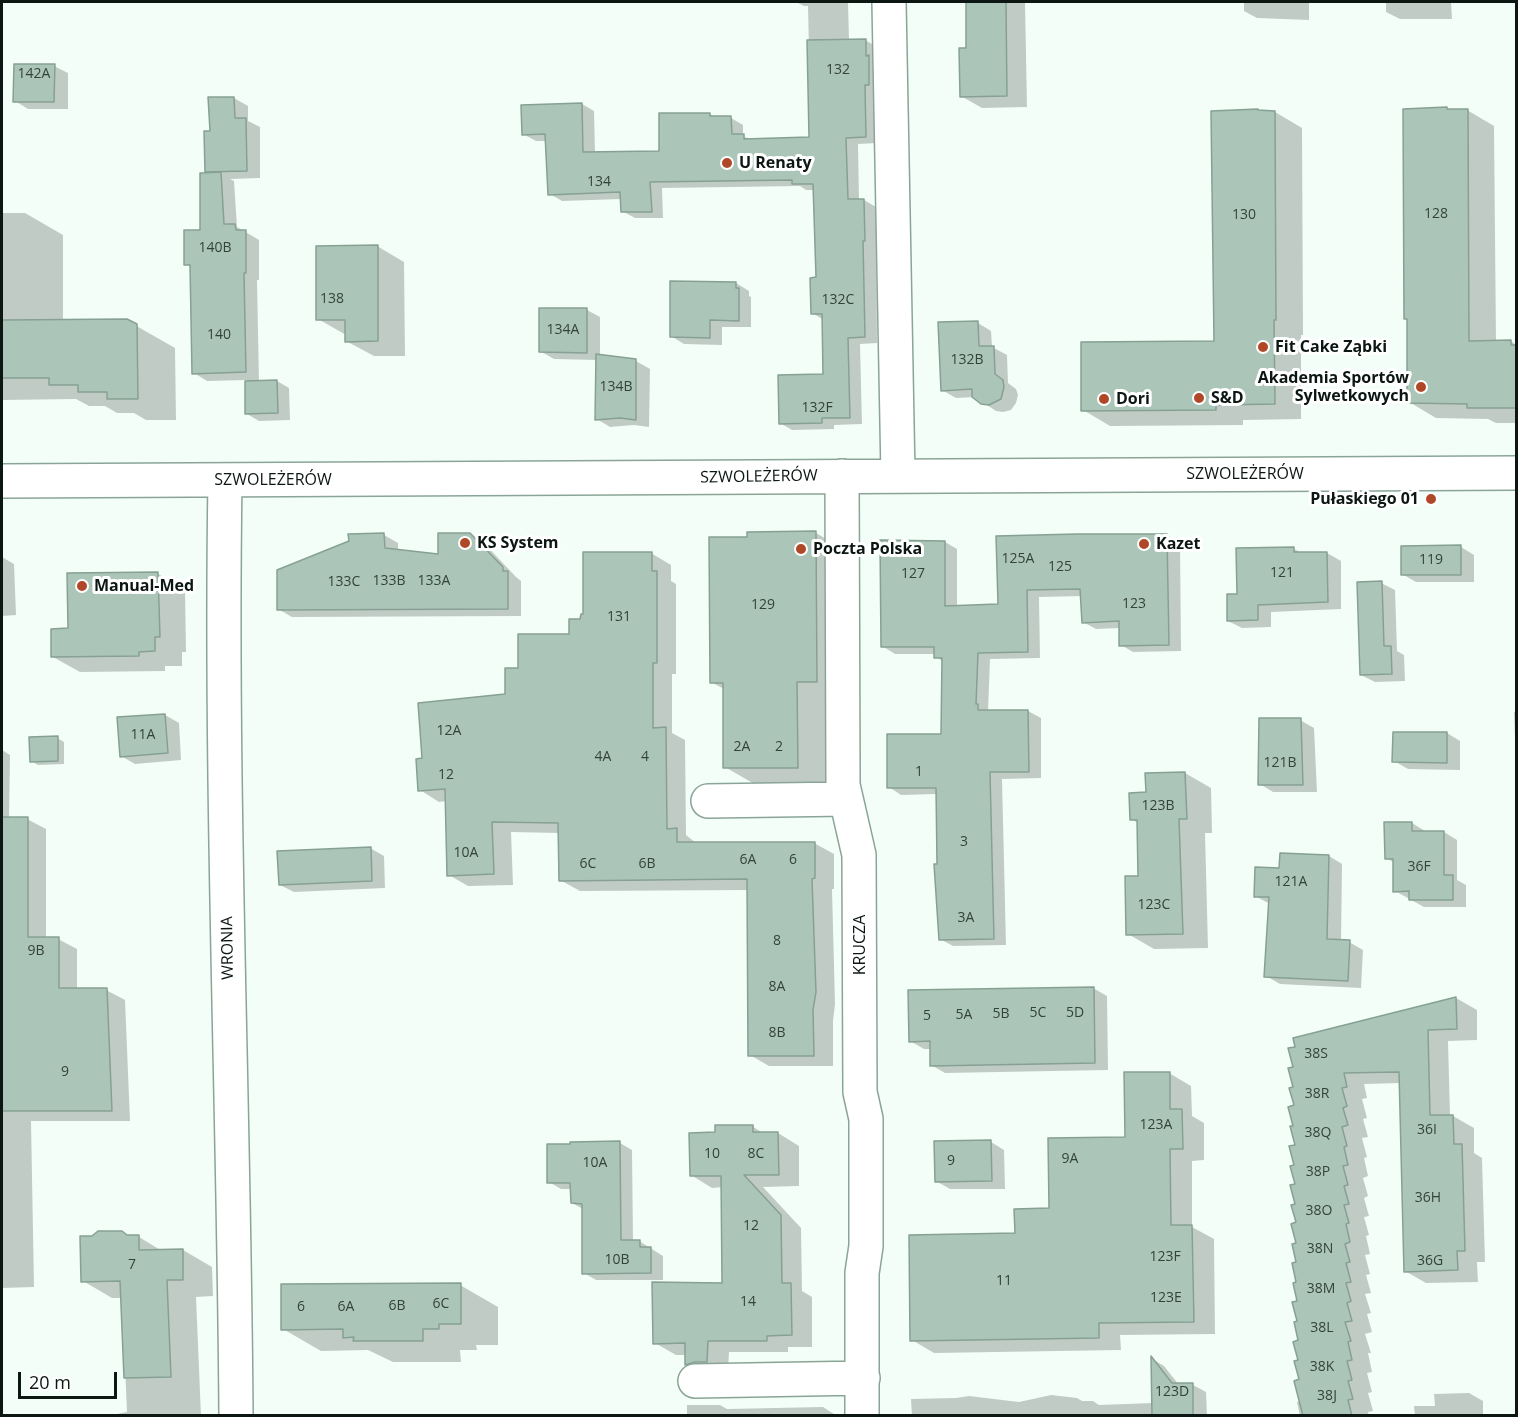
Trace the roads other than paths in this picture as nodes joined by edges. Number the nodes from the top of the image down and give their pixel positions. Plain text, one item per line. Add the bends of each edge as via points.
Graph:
1 (889, 2) edge
2 (1516, 473) edge
3 (842, 476) junction
4 (898, 476) junction
5 (225, 480) junction
6 (2, 482) edge
7 (846, 799) junction
8 (708, 801) dead end
9 (862, 1378) junction
10 (695, 1382) dead end
11 (236, 1416) edge
12 (862, 1416) edge

1 - 4 street
2 - 4 street, SZWOLEŻERÓW
3 - 4 street, SZWOLEŻERÓW
3 - 5 street, SZWOLEŻERÓW
3 - 7 street, KRUCZA
5 - 6 street, SZWOLEŻERÓW
5 - 11 street, WRONIA via 227,920
7 - 8 street
7 - 9 street, KRUCZA via 859,855 860,1092 866,1119
9 - 10 street
9 - 12 street, KRUCZA

